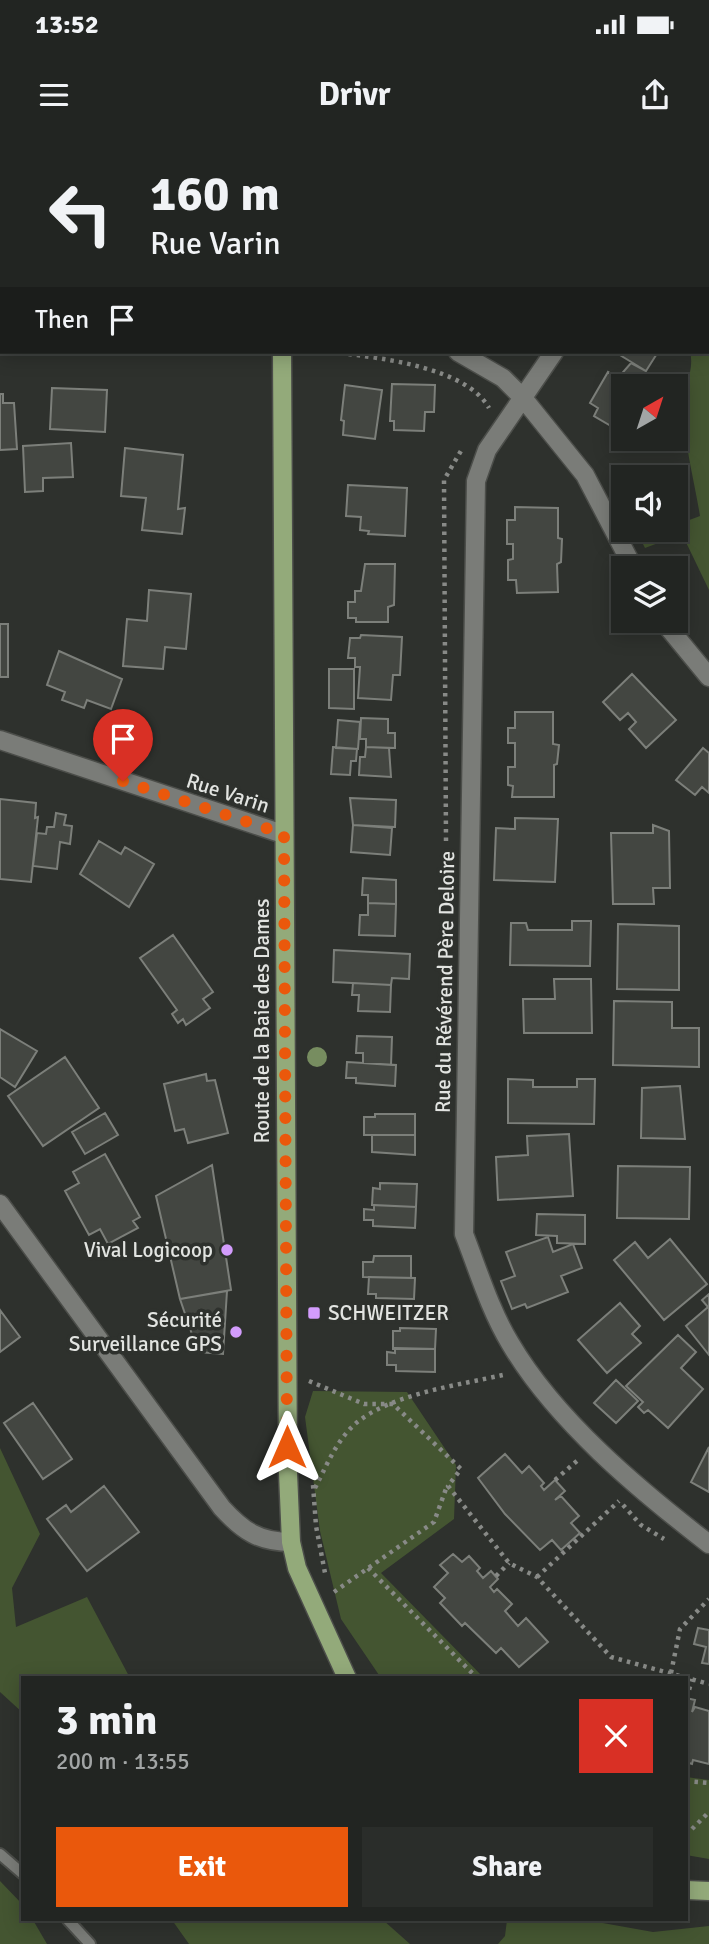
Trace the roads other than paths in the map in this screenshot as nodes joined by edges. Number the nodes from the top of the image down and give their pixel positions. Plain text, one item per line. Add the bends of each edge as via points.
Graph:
1 (282, 354) edge
2 (461, 354) edge
3 (553, 354) edge
4 (523, 398) junction
5 (627, 556) edge
6 (673, 633) edge
7 (709, 677) edge
8 (0, 740) edge
9 (284, 834) junction
10 (0, 1203) edge
11 (291, 1542) junction
12 (709, 1544) edge
13 (346, 1676) edge
14 (0, 1854) edge
15 (21, 1872) edge
16 (688, 1890) edge
17 (709, 1891) edge
18 (69, 1921) edge
19 (90, 1944) edge

1 - 9 main road, Route de la Baie des Dames
2 - 4 street via 503,378
3 - 4 street, Rue du Révérend Père Deloire
4 - 5 street via 585,475
4 - 12 street, Rue du Révérend Père Deloire via 487,450 476,481 464,1234 510,1343 558,1407 661,1507
6 - 7 street
8 - 9 street, Rue Varin
9 - 11 main road, Route de la Baie des Dames
10 - 11 street via 222,1508 252,1536
11 - 13 main road, Route de la Baie des Dames via 314,1611
14 - 15 lane
16 - 17 main road
18 - 19 lane

